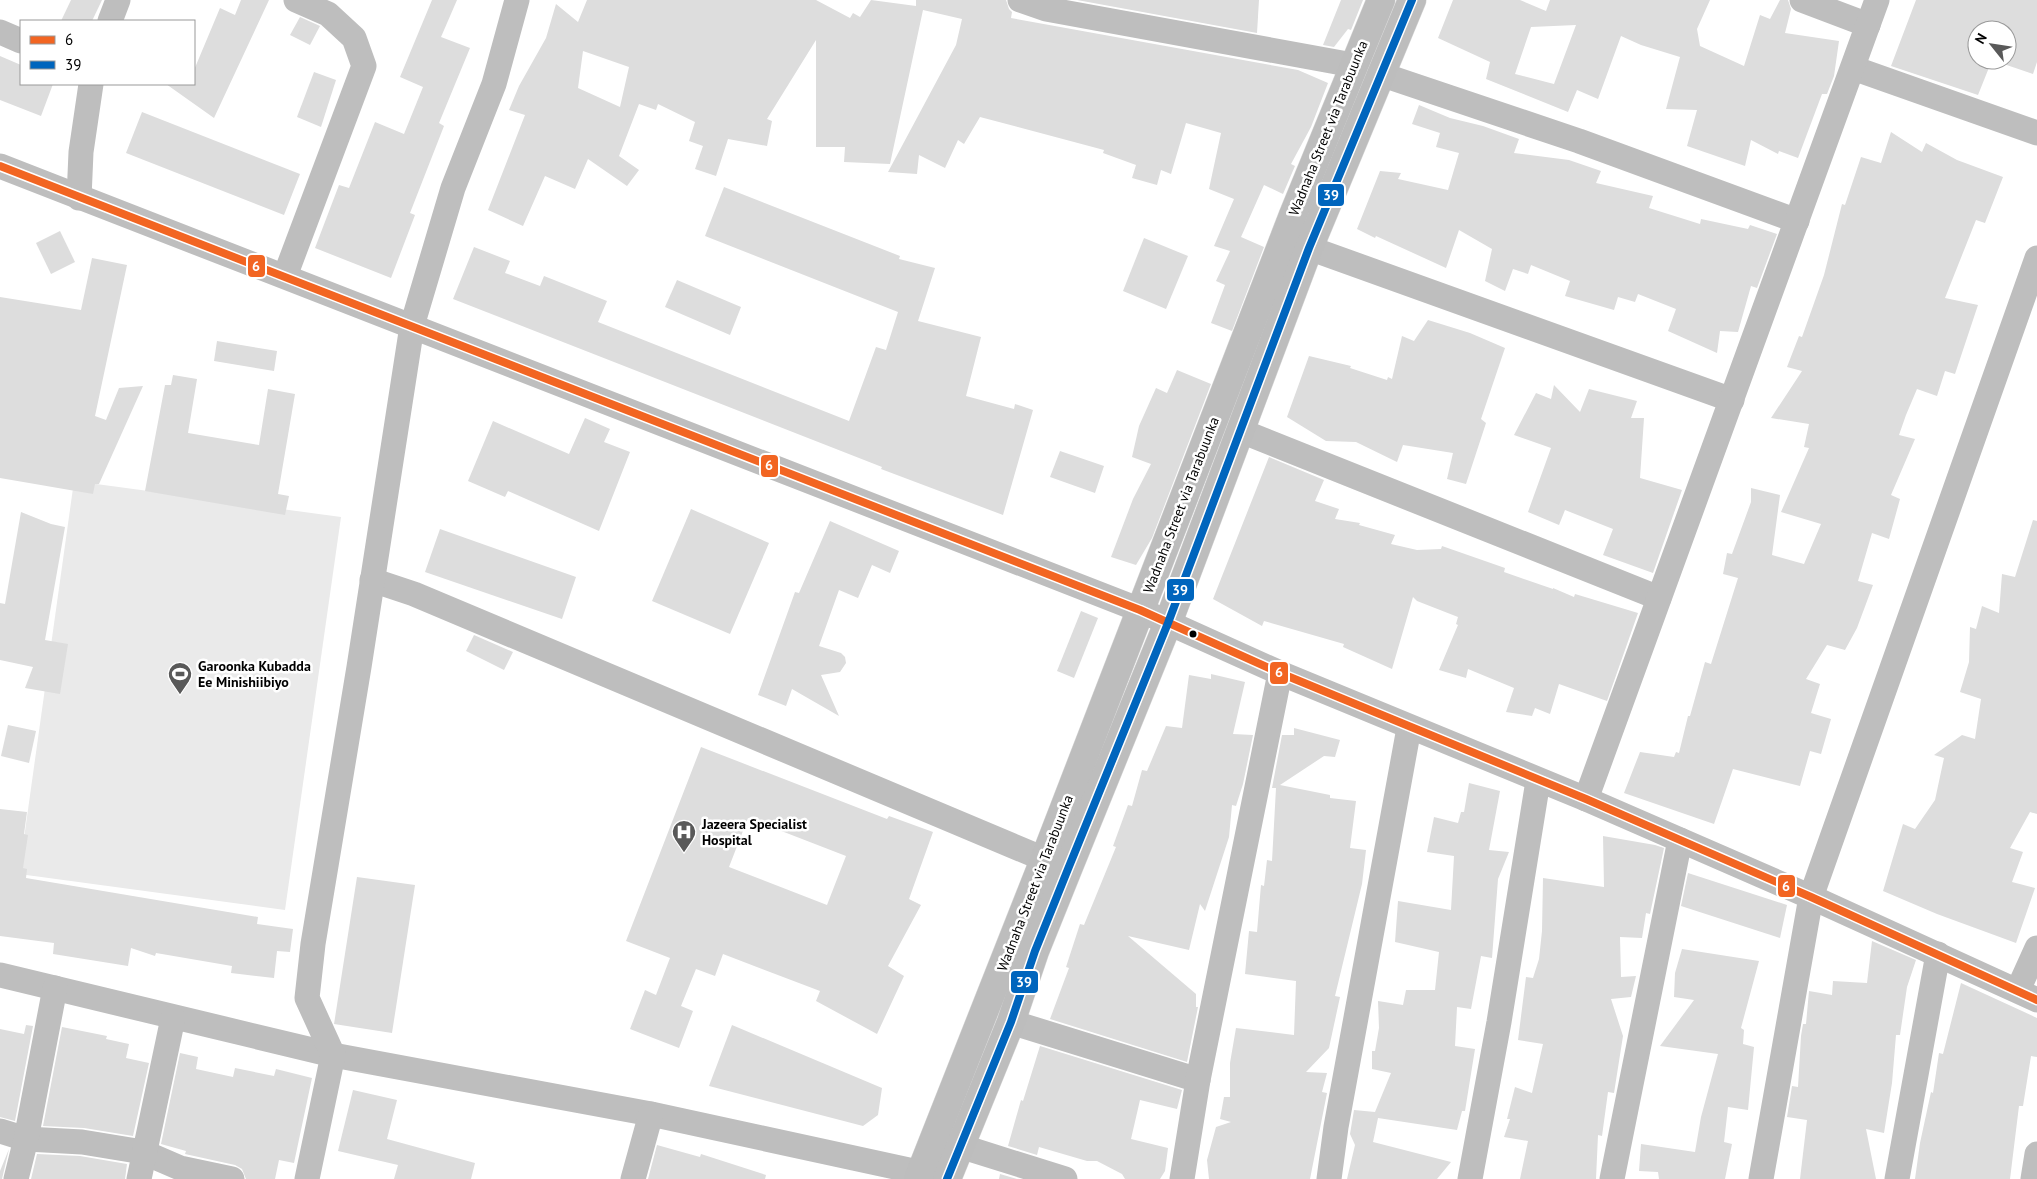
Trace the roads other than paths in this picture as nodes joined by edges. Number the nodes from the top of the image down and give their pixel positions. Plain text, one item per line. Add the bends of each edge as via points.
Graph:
1 (118, 0) edge
2 (296, 0) edge
3 (516, 0) edge
4 (1020, 0) edge
5 (1381, 0) edge
6 (1412, 0) edge
7 (1802, 0) edge
8 (1878, 0) edge
9 (110, 20) edge
10 (1868, 25) junction
11 (0, 32) edge
12 (20, 41) edge
13 (1353, 65) junction
14 (1853, 68) junction
15 (1380, 74) junction
16 (91, 85) edge
17 (2037, 133) edge
18 (0, 166) edge
19 (79, 198) junction
20 (1797, 221) junction
21 (1309, 248) junction
22 (2037, 258) edge
23 (285, 276) junction
24 (412, 326) junction
25 (1732, 400) junction
26 (1241, 431) junction
27 (372, 580) junction
28 (1660, 598) junction
29 (1140, 610) junction
30 (1168, 623) junction
31 (1280, 673) junction
32 (1409, 728) junction
33 (1538, 782) junction
34 (1586, 800) junction
35 (1680, 840) junction
36 (1056, 864) junction
37 (1811, 897) junction
38 (1024, 946) junction
39 (2037, 948) edge
40 (1938, 954) junction
41 (0, 975) edge
42 (55, 988) junction
43 (2028, 995) edge
44 (173, 1018) junction
45 (1011, 1022) junction
46 (333, 1055) junction
47 (1198, 1080) junction
48 (651, 1114) junction
49 (0, 1131) edge
50 (26, 1139) junction
51 (960, 1146) junction
52 (143, 1152) junction
53 (2037, 1154) edge
54 (933, 1177) edge
55 (16, 1179) edge
56 (139, 1179) edge
57 (232, 1179) edge
58 (307, 1179) edge
59 (633, 1179) edge
60 (1065, 1179) edge
61 (1182, 1179) edge
62 (1329, 1179) edge
63 (1470, 1179) edge
64 (1612, 1179) edge
65 (1761, 1179) edge
66 (1897, 1179) edge
67 (2033, 1179) edge

1 - 9 street
2 - 23 street via 328,14 354,38 364,66
3 - 24 street via 494,84 453,188
4 - 13 street via 1046,9
5 - 13 main road, Wadnaha Street via Tarabuunka
6 - 15 main road
7 - 10 street
8 - 10 street
10 - 14 street
11 - 12 street
13 - 29 main road, Wadnaha Street via Tarabuunka
14 - 17 street
14 - 20 street
15 - 20 street via 1580,141
15 - 21 main road
16 - 19 street via 80,152
18 - 19 street
19 - 23 street
20 - 25 street
21 - 25 street
21 - 26 main road
22 - 37 street
23 - 24 street
24 - 27 street
24 - 29 street
25 - 28 street
26 - 28 street
26 - 30 main road
27 - 36 street via 414,594
27 - 46 street via 307,998
28 - 34 street
29 - 30 street
29 - 36 main road, Wadnaha Street via Tarabuunka
30 - 31 street
30 - 36 main road
31 - 32 street
31 - 47 street
32 - 33 street
32 - 62 street
33 - 34 street
33 - 63 street
34 - 35 street
35 - 37 street
35 - 64 street
36 - 38 main road
37 - 40 street
37 - 65 street
38 - 45 main road
38 - 54 main road, Wadnaha Street via Tarabuunka
39 - 43 street
40 - 43 street
40 - 66 street
41 - 42 street
42 - 44 street
42 - 50 street
44 - 46 street
44 - 52 street
45 - 47 street
45 - 51 main road
46 - 48 street
46 - 58 street
47 - 61 street
48 - 54 street
48 - 59 street
49 - 50 street
50 - 52 street via 82,1142
50 - 55 street
51 - 54 main road
51 - 60 street
52 - 56 street
52 - 57 street via 180,1168
53 - 67 street

